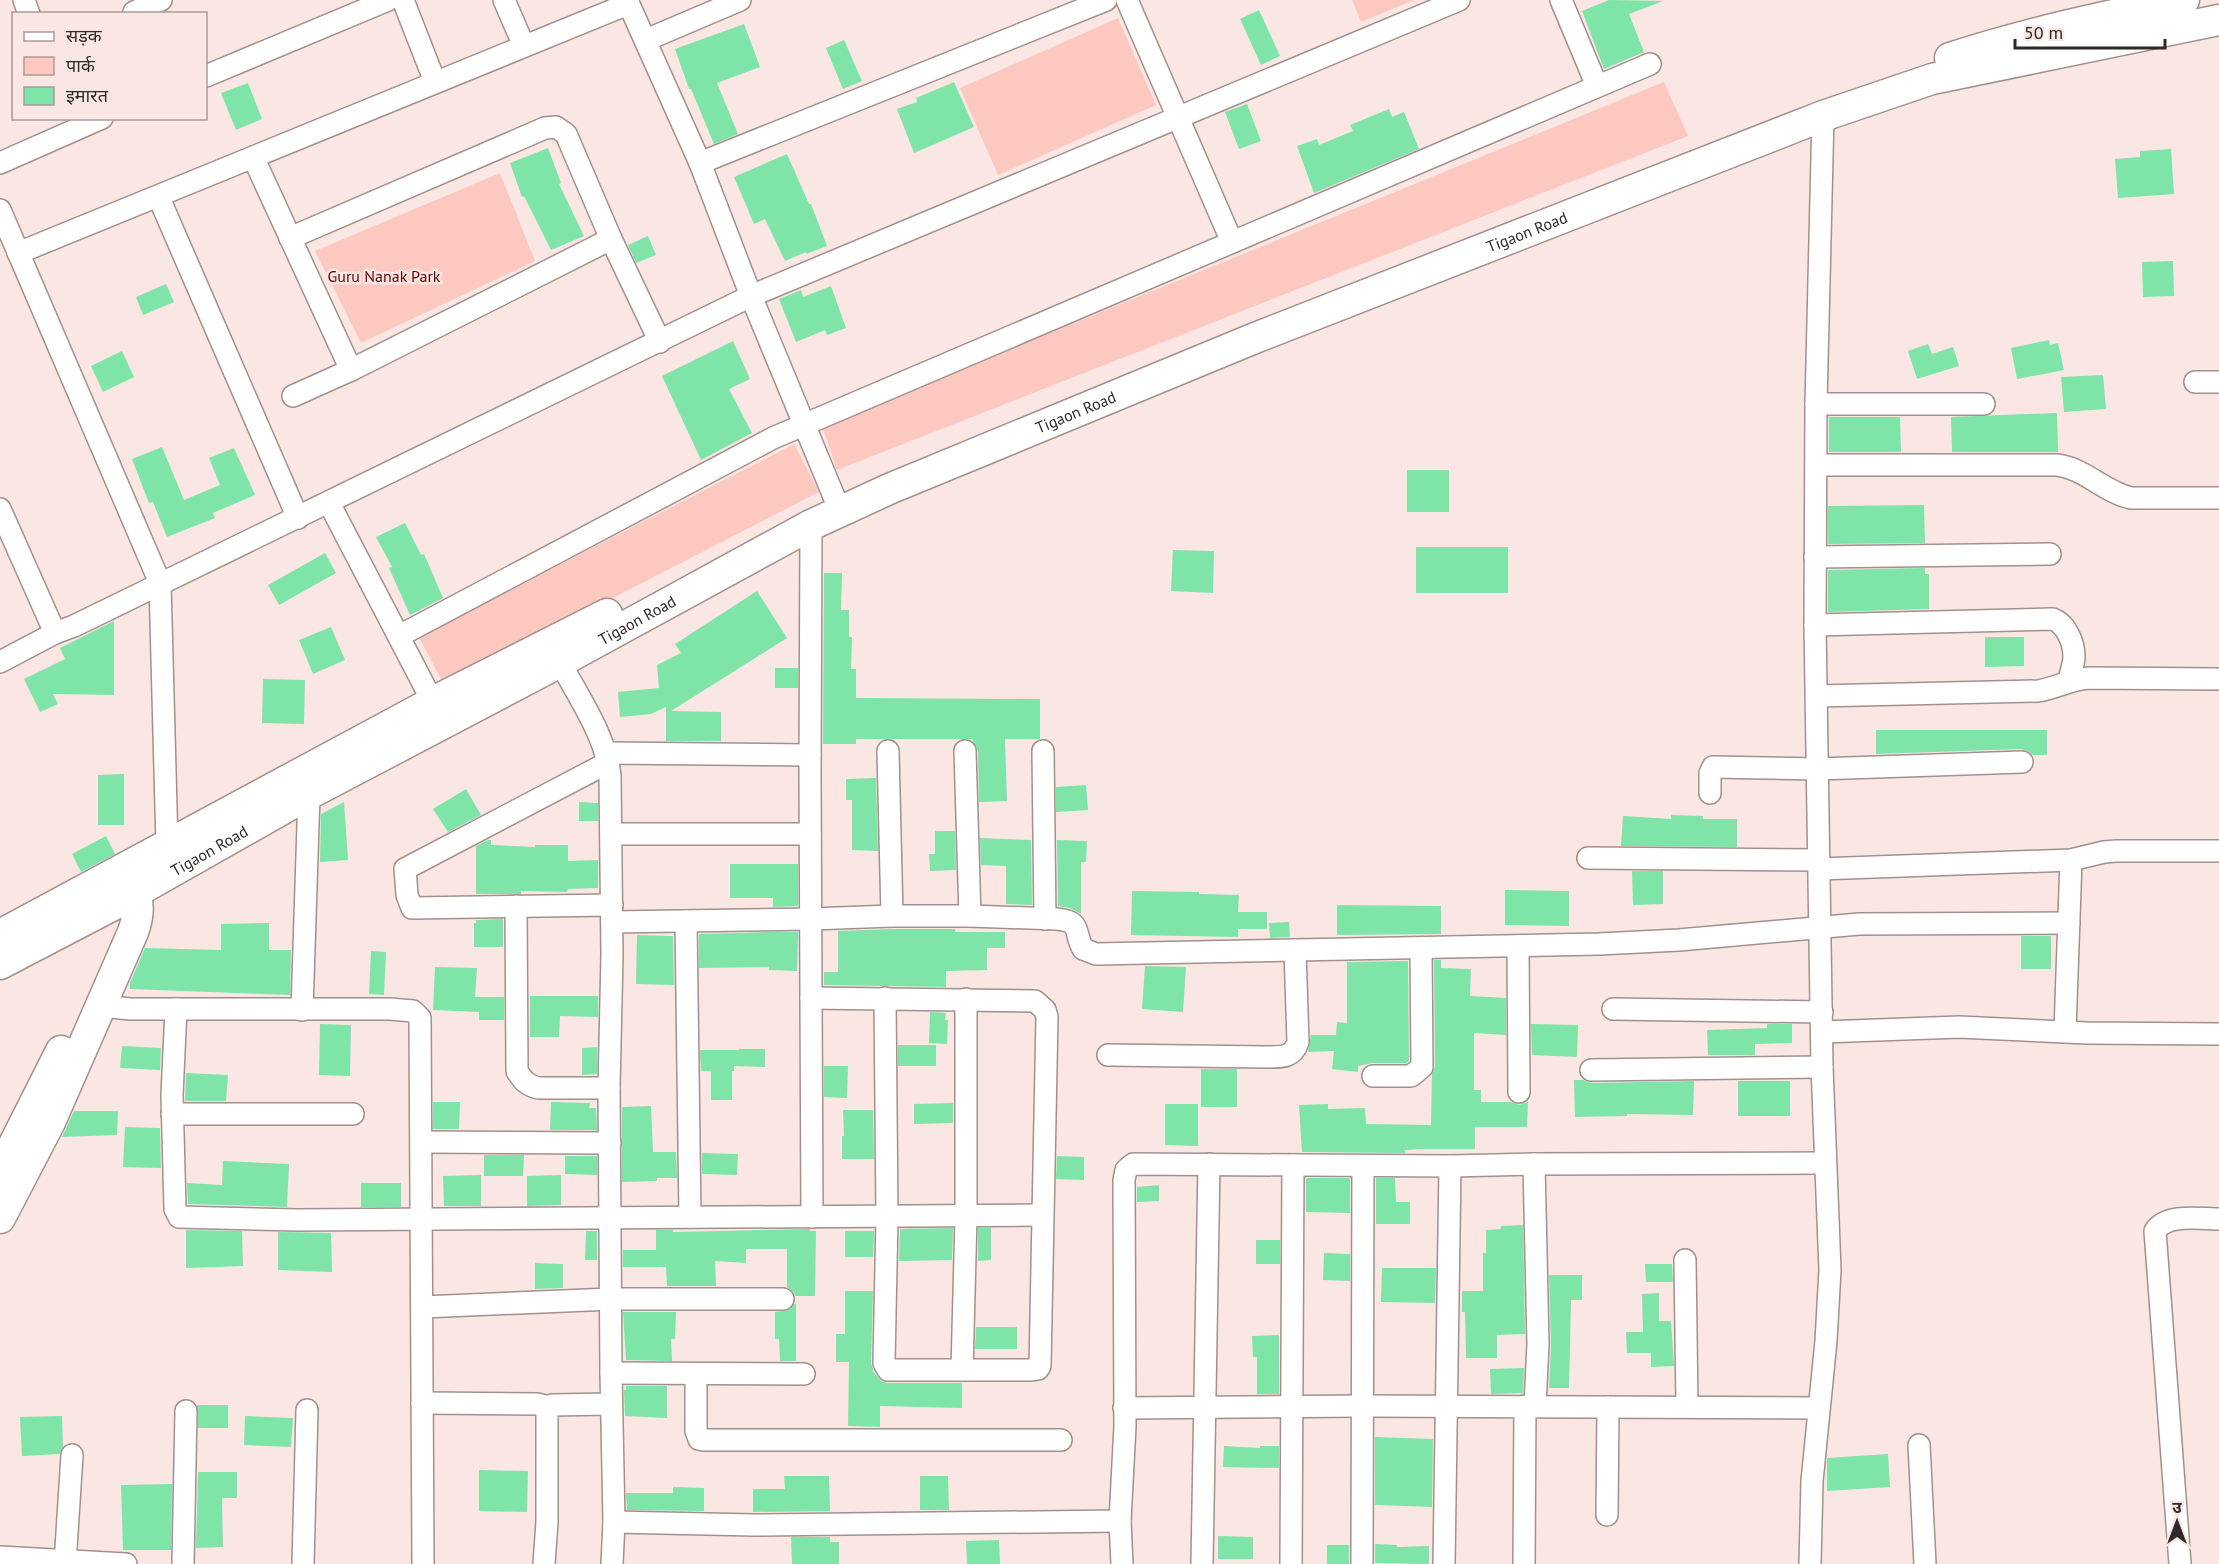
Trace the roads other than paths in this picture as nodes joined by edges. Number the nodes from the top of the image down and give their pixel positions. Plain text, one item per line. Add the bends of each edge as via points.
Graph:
1 (161, 0) edge
2 (388, 0) edge
3 (403, 0) edge
4 (504, 0) edge
5 (740, 0) edge
6 (1106, 0) edge
7 (1127, 0) edge
8 (1459, 0) edge
9 (1561, 0) edge
10 (2184, 0) edge
11 (627, 2) edge
12 (132, 9) edge
13 (2122, 16) edge
14 (2219, 20) edge
15 (646, 39) junction
16 (524, 46) junction
17 (1650, 64) dead end
18 (207, 76) edge
19 (435, 82) junction
20 (1597, 86) junction
21 (1822, 116) junction
22 (1178, 118) junction
23 (93, 120) edge
24 (75, 124) edge
25 (254, 159) junction
26 (0, 163) edge
27 (700, 163) junction
28 (159, 198) junction
29 (0, 210) edge
30 (290, 238) junction
31 (611, 239) junction
32 (1232, 242) junction
33 (18, 254) junction
34 (752, 296) junction
35 (660, 342) junction
36 (351, 370) junction
37 (2195, 382) dead end
38 (2219, 382) edge
39 (293, 396) dead end
40 (1816, 404) junction
41 (1983, 404) dead end
42 (806, 424) junction
43 (1816, 465) junction
44 (2219, 498) edge
45 (329, 503) junction
46 (837, 503) junction
47 (0, 509) edge
48 (298, 518) junction
49 (812, 525) junction
50 (6, 541) edge
51 (2050, 554) dead end
52 (1815, 557) junction
53 (160, 584) junction
54 (1815, 625) junction
55 (55, 633) junction
56 (399, 636) junction
57 (0, 662) edge
58 (560, 662) junction
59 (2219, 679) edge
60 (2069, 681) junction
61 (1817, 696) junction
62 (438, 713) junction
63 (888, 751) dead end
64 (965, 751) dead end
65 (1043, 752) dead end
66 (810, 755) junction
67 (607, 758) junction
68 (2022, 762) dead end
69 (1818, 769) junction
70 (307, 782) junction
71 (1710, 793) dead end
72 (611, 834) junction
73 (810, 834) junction
74 (168, 845) junction
75 (2219, 851) edge
76 (1588, 858) dead end
77 (2071, 860) junction
78 (1819, 864) junction
79 (118, 887) junction
80 (516, 906) junction
81 (612, 913) junction
82 (892, 916) junction
83 (970, 916) junction
84 (1045, 919) junction
85 (811, 920) junction
86 (686, 921) junction
87 (2069, 923) junction
88 (1820, 927) junction
89 (0, 935) edge
90 (1518, 946) junction
91 (1421, 948) junction
92 (1295, 950) junction
93 (0, 964) edge
94 (811, 998) junction
95 (885, 998) junction
96 (966, 999) junction
97 (102, 1006) junction
98 (176, 1009) junction
99 (1613, 1009) dead end
100 (302, 1010) junction
101 (1822, 1022) junction
102 (2065, 1031) junction
103 (2219, 1034) edge
104 (1108, 1055) dead end
105 (1822, 1067) junction
106 (1591, 1070) dead end
107 (1373, 1076) dead end
108 (609, 1089) junction
109 (1519, 1092) dead end
110 (172, 1114) junction
111 (353, 1114) dead end
112 (422, 1142) junction
113 (610, 1143) junction
114 (1825, 1163) junction
115 (1209, 1164) junction
116 (1534, 1164) junction
117 (1293, 1165) junction
118 (1363, 1166) junction
119 (1450, 1166) junction
120 (0, 1172) edge
121 (1042, 1215) junction
122 (611, 1217) junction
123 (690, 1217) junction
124 (812, 1217) junction
125 (887, 1217) junction
126 (966, 1217) junction
127 (0, 1218) edge
128 (421, 1219) junction
129 (2219, 1219) edge
130 (1685, 1260) dead end
131 (611, 1299) junction
132 (783, 1299) dead end
133 (423, 1307) junction
134 (963, 1370) junction
135 (611, 1373) junction
136 (696, 1374) junction
137 (804, 1374) dead end
138 (422, 1403) junction
139 (611, 1404) junction
140 (1364, 1406) junction
141 (1530, 1406) junction
142 (549, 1407) junction
143 (1447, 1407) junction
144 (1608, 1407) junction
145 (1687, 1407) junction
146 (1124, 1408) junction
147 (1204, 1408) junction
148 (1291, 1408) junction
149 (1818, 1408) junction
150 (307, 1410) dead end
151 (186, 1411) dead end
152 (1061, 1440) dead end
153 (1919, 1446) dead end
154 (72, 1455) dead end
155 (1607, 1515) dead end
156 (1120, 1521) junction
157 (614, 1522) junction
158 (0, 1557) edge
159 (65, 1562) edge
160 (126, 1564) edge
161 (183, 1564) edge
162 (303, 1564) edge
163 (423, 1564) edge
164 (544, 1564) edge
165 (612, 1564) edge
166 (1122, 1564) edge
167 (1202, 1564) edge
168 (1291, 1564) edge
169 (1362, 1564) edge
170 (1444, 1564) edge
171 (1524, 1564) edge
172 (1810, 1564) edge
173 (1925, 1564) edge
174 (2180, 1564) edge

1 - 12 street
2 - 18 street
3 - 19 street
4 - 16 street
5 - 15 street
6 - 27 street
7 - 22 street
8 - 22 street
9 - 20 street
10 - 13 street
11 - 15 street
11 - 16 street
13 - 14 street, Tigaon Road
13 - 21 street, Tigaon Road
13 - 46 street via 1991,45 1838,95 1276,314
15 - 27 street
16 - 19 street
17 - 20 street
19 - 25 street
20 - 32 street
21 - 40 street
21 - 46 street, Tigaon Road via 1255,338 934,470
22 - 32 street
22 - 34 street
23 - 24 street
24 - 26 street
25 - 28 street
25 - 30 street
27 - 34 street
28 - 33 street
28 - 48 street
29 - 33 street
30 - 31 street via 551,126 566,134
30 - 36 street
31 - 35 street
31 - 36 street
32 - 42 street
33 - 53 street
34 - 35 street
34 - 42 street
35 - 45 street
36 - 39 street
37 - 38 street
40 - 41 street
40 - 43 street
42 - 46 street
42 - 56 street
43 - 44 street via 2056,465 2131,498
43 - 52 street
45 - 48 street
45 - 56 street
46 - 49 street, Tigaon Road
46 - 62 street
47 - 50 street
48 - 53 street
49 - 58 street, Tigaon Road
49 - 66 street
50 - 55 street
51 - 52 street
52 - 54 street
53 - 55 street
53 - 74 street
54 - 60 street via 2053,619 2064,626 2071,641 2074,656
54 - 61 street
55 - 57 street
56 - 62 street
58 - 62 street, Tigaon Road
58 - 67 street
59 - 60 street
60 - 61 street via 2053,688 2016,692
61 - 69 street
62 - 70 street, Tigaon Road
63 - 82 street
64 - 83 street
65 - 84 street
66 - 67 street
66 - 73 street
67 - 72 street
67 - 80 street via 405,869 412,908
68 - 69 street
69 - 71 street via 1713,767
69 - 78 street
70 - 74 street
70 - 79 street, Tigaon Road
70 - 100 street
72 - 73 street
72 - 81 street
73 - 85 street
74 - 79 street
75 - 77 street via 2110,852
76 - 78 street
77 - 78 street
77 - 87 street
78 - 88 street
79 - 89 street
79 - 93 street, Tigaon Road
79 - 97 street via 137,921
79 - 120 street via 116,940
80 - 81 street
80 - 108 street via 518,1071 522,1080 538,1089
81 - 86 street
81 - 108 street
82 - 83 street
82 - 85 street
83 - 84 street
84 - 92 street via 1071,921 1083,949 1095,954
85 - 86 street
85 - 94 street
86 - 123 street
87 - 88 street
87 - 102 street
88 - 90 street via 1679,940
88 - 101 street
90 - 91 street
90 - 109 street
91 - 92 street
91 - 107 street via 1422,1067 1411,1076
92 - 104 street via 1298,1042 1288,1056
94 - 95 street
94 - 124 street
95 - 96 street
95 - 125 street
96 - 121 street via 1035,1001 1045,1010
96 - 126 street
97 - 98 street
97 - 127 street via 50,1122
98 - 100 street
98 - 110 street
99 - 101 street
100 - 112 street via 390,1009 417,1013 422,1024
101 - 102 street
101 - 105 street
102 - 103 street
105 - 106 street
105 - 114 street
108 - 113 street
110 - 111 street
110 - 128 street via 175,1209 179,1217
112 - 113 street
112 - 128 street
113 - 122 street
114 - 116 street
114 - 149 street via 1830,1270
115 - 117 street
115 - 146 street via 1133,1164 1124,1174
115 - 147 street
116 - 119 street
116 - 141 street via 1538,1344
117 - 118 street
117 - 148 street
118 - 119 street
118 - 140 street
119 - 143 street
121 - 126 street
121 - 134 street via 1040,1366 1032,1370
122 - 123 street
122 - 128 street
122 - 131 street
123 - 124 street
124 - 125 street
125 - 126 street
125 - 134 street via 885,1367
126 - 134 street
128 - 133 street
129 - 174 street via 2175,1219 2159,1225 2155,1231
130 - 145 street
131 - 132 street
131 - 133 street
131 - 135 street
133 - 138 street
135 - 136 street
135 - 139 street
136 - 137 street
136 - 152 street via 696,1431 703,1440
138 - 142 street
138 - 163 street
139 - 142 street
139 - 157 street
140 - 143 street
140 - 148 street
140 - 169 street
141 - 143 street
141 - 144 street
141 - 171 street
142 - 164 street
143 - 170 street
144 - 145 street
144 - 155 street
145 - 149 street
146 - 147 street
146 - 156 street
147 - 148 street
147 - 167 street
148 - 168 street
149 - 172 street
150 - 162 street
151 - 161 street
153 - 173 street
154 - 159 street
156 - 157 street via 766,1525
156 - 166 street
157 - 165 street
158 - 159 street
159 - 160 street

